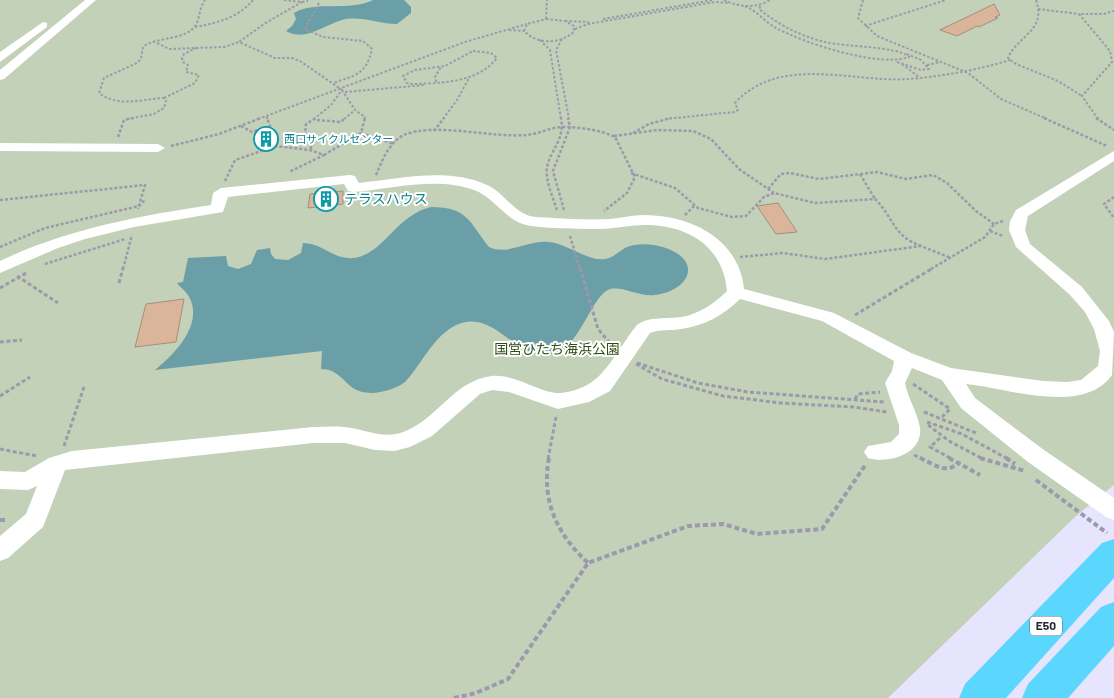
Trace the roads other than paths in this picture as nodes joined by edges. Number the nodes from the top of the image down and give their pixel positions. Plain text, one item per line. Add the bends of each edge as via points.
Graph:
1 (75, 0) edge
2 (91, 0) edge
3 (0, 58) edge
4 (0, 76) edge
5 (0, 147) edge
6 (158, 148) road end
7 (1114, 155) edge
8 (0, 268) edge
9 (736, 292) junction
10 (904, 358) junction
11 (948, 375) junction
12 (874, 452) road end
13 (58, 464) junction
14 (0, 480) edge
15 (1106, 504) edge
16 (0, 551) edge
17 (1114, 554) edge
18 (1114, 619) edge
19 (979, 698) edge
20 (1042, 698) edge

1 - 2 street
1 - 3 street
2 - 4 lane
5 - 6 street
7 - 11 street via 1022,213 1017,220 1018,240 1091,307 1103,326 1111,344 1110,359 1103,374 1088,385 1068,389
8 - 9 street via 52,244 94,231 218,209 221,193 350,179 353,188 435,182 470,184 488,191 519,217 530,221 602,224 649,220 684,226 713,241 729,259 736,279
9 - 10 street via 794,306 842,323
9 - 13 street via 706,316 644,329 608,379 592,394 558,401 510,385 492,383 462,397 425,430 394,443 332,433
10 - 11 street
10 - 12 street via 902,372 895,383 911,426 909,437 896,450
11 - 15 street via 968,402 1036,456
13 - 14 street via 28,481
13 - 16 street via 35,520
17 - 19 highway, E50
18 - 20 highway

